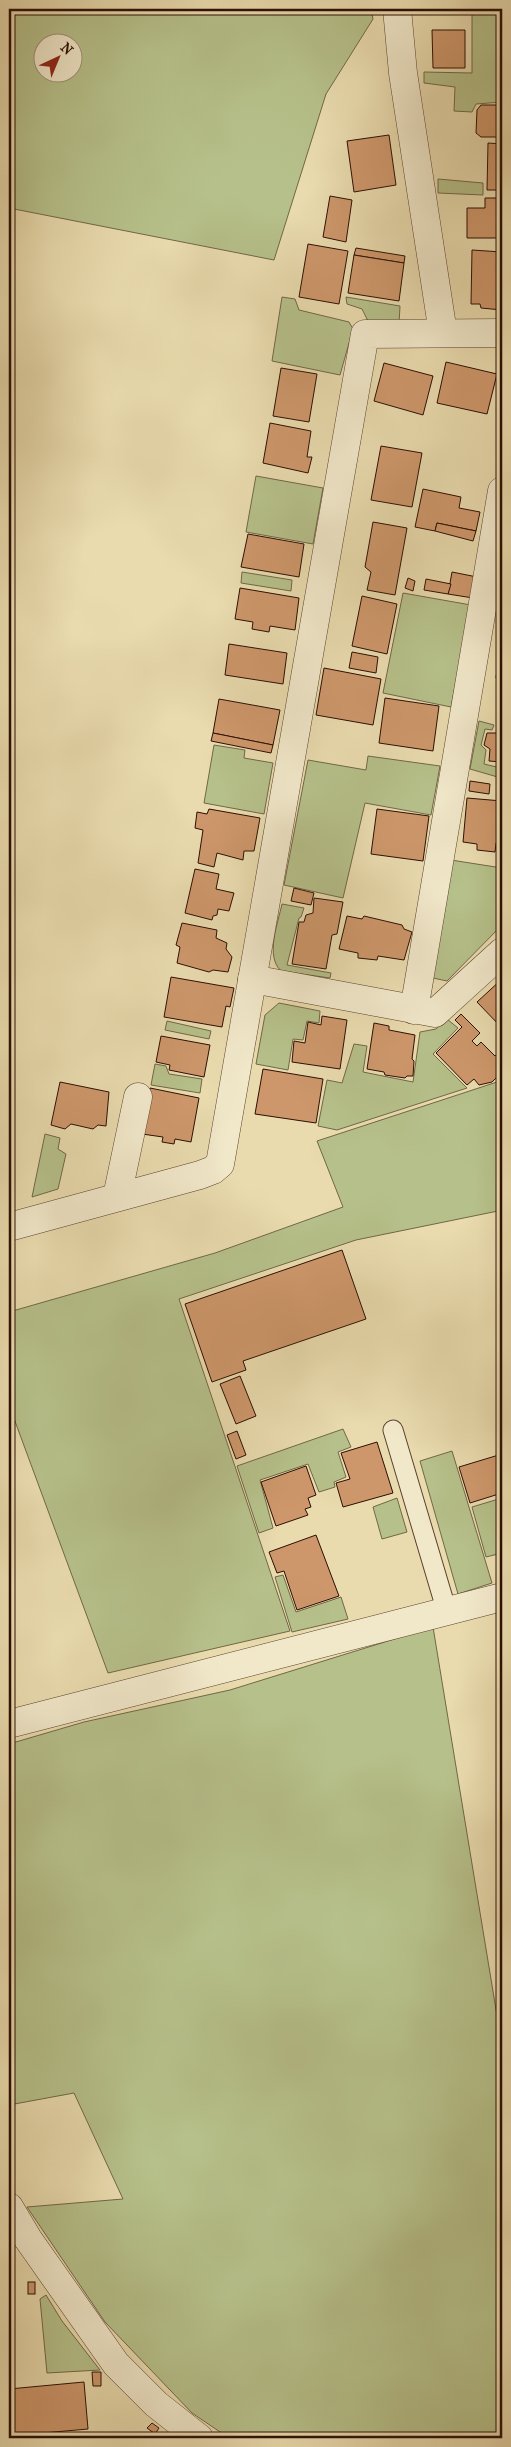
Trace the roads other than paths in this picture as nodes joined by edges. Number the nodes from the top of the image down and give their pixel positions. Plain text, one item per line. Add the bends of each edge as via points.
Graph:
1 (397, 9) edge
2 (443, 333) junction
3 (502, 333) edge
4 (502, 491) edge
5 (502, 952) edge
6 (252, 979) junction
7 (414, 1010) junction
8 (138, 1097) dead end
9 (117, 1197) junction
10 (9, 1227) edge
11 (393, 1430) dead end
12 (502, 1597) edge
13 (447, 1612) junction
14 (9, 1724) edge
15 (9, 2207) edge
16 (199, 2438) edge

1 - 2 street via 403,73
2 - 3 street
2 - 6 street via 365,334
4 - 7 street
5 - 7 street via 434,1013
6 - 7 street
6 - 9 street via 220,1164 200,1175
8 - 9 street
9 - 10 street
11 - 13 lane
12 - 13 street
13 - 14 street
15 - 16 street via 116,2364 156,2404

